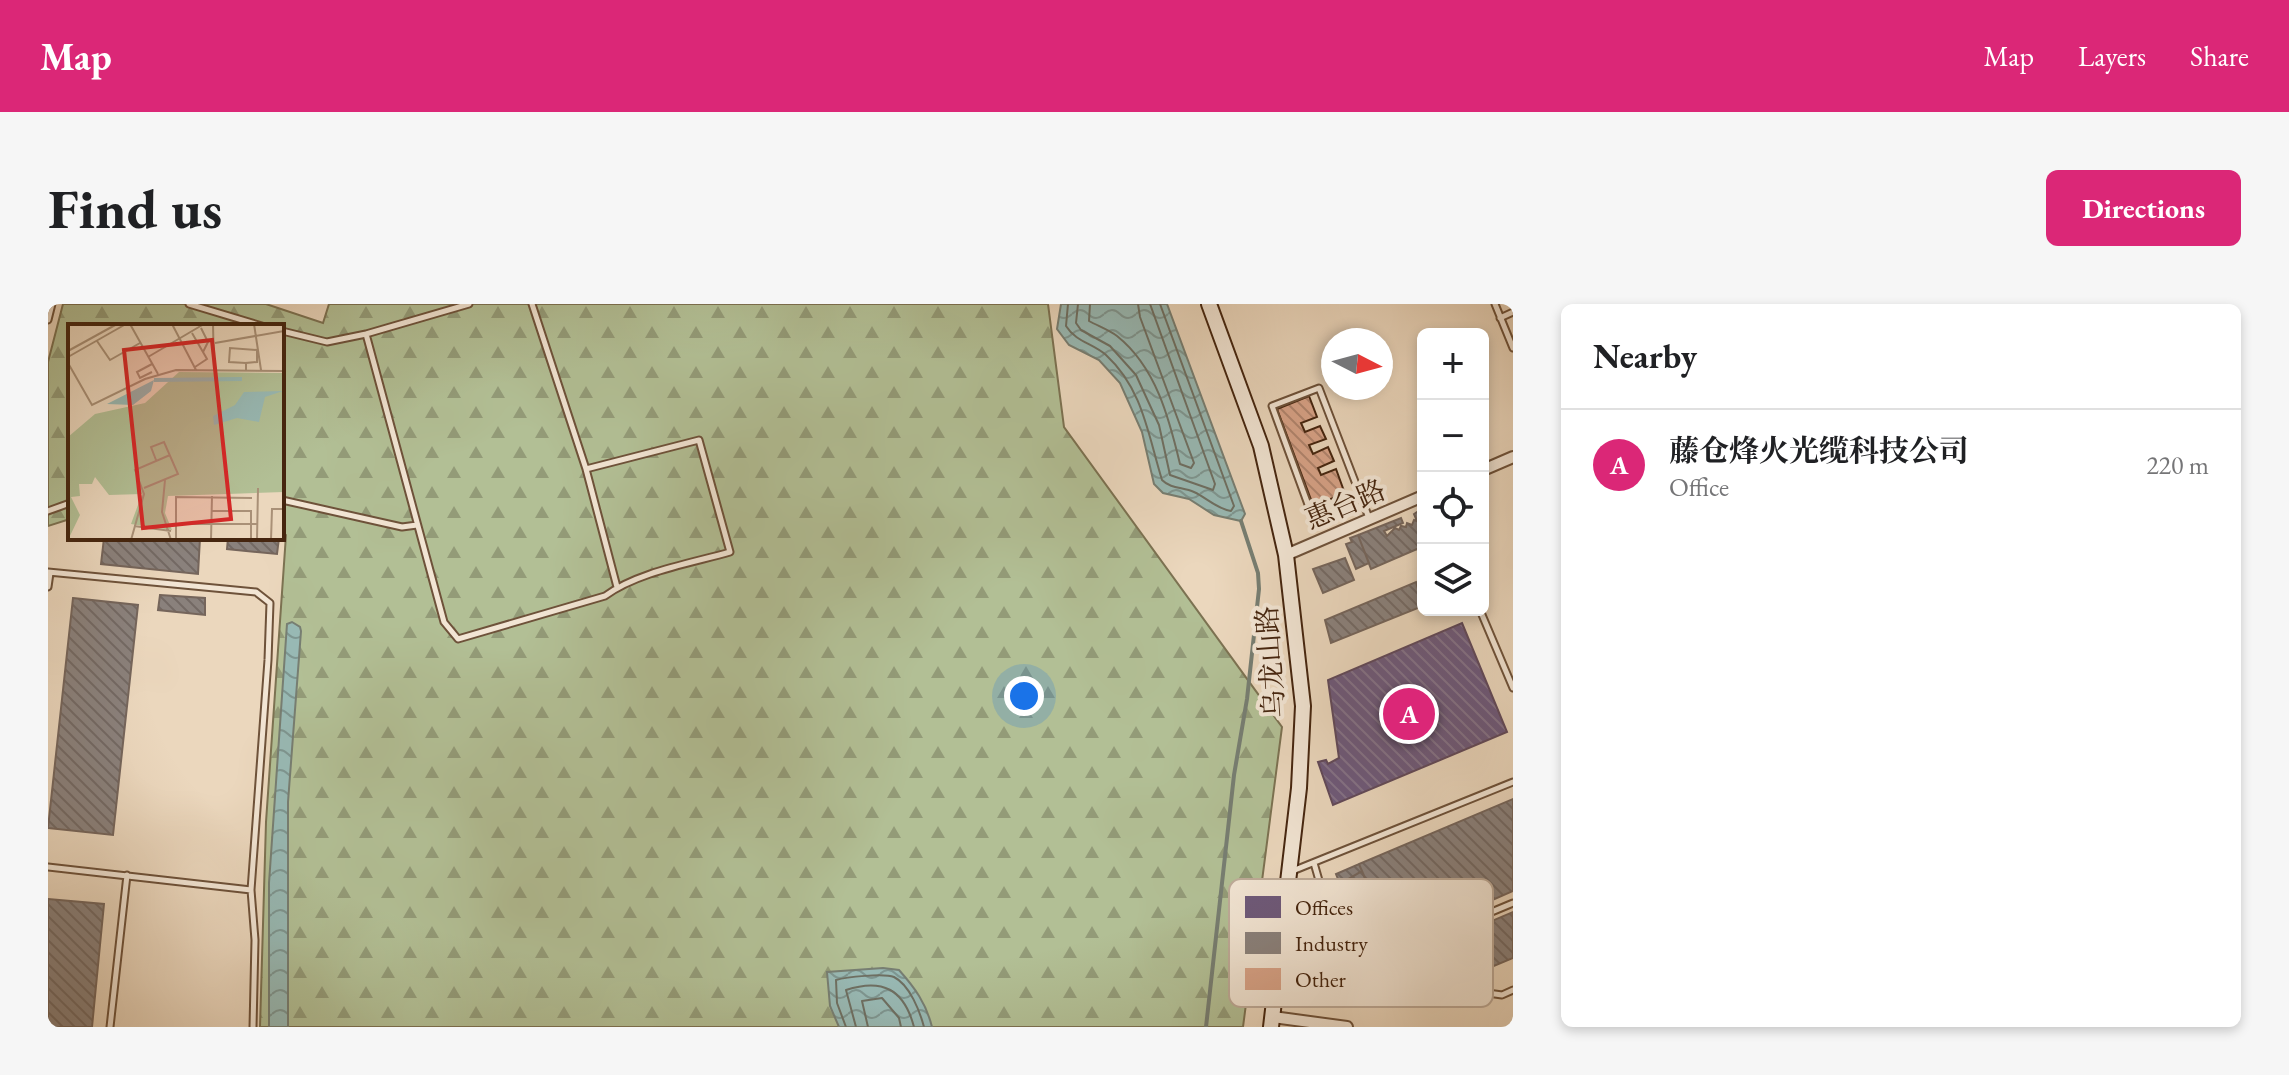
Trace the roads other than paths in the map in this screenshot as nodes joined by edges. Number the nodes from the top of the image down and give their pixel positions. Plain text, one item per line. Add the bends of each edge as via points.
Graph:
1 (52, 304) edge
2 (189, 304) edge
3 (469, 304) edge
4 (532, 304) edge
5 (1209, 304) edge
6 (1495, 304) edge
7 (1513, 312) edge
8 (1500, 318) junction
9 (48, 320) edge
10 (255, 324) edge
11 (284, 331) edge
12 (366, 334) junction
13 (1513, 348) edge
14 (1513, 457) edge
15 (1489, 467) edge
16 (586, 469) junction
17 (1417, 499) edge
18 (284, 500) edge
19 (68, 504) edge
20 (1310, 510) dead end
21 (48, 511) edge
22 (1369, 519) junction
23 (417, 525) junction
24 (1286, 555) junction
25 (49, 572) edge
26 (48, 587) edge
27 (617, 587) junction
28 (1483, 616) edge
29 (1513, 688) edge
30 (1513, 782) edge
31 (1314, 863) junction
32 (48, 867) edge
33 (1289, 873) junction
34 (127, 875) junction
35 (1288, 879) edge
36 (1319, 879) edge
37 (251, 890) junction
38 (1513, 903) edge
39 (1493, 911) edge
40 (1513, 990) edge
41 (1493, 994) edge
42 (1272, 1022) edge
43 (110, 1027) edge
44 (253, 1027) edge
45 (1347, 1027) edge

1 - 9 lane
2 - 10 lane
3 - 12 lane
4 - 16 lane
5 - 24 street, 乌龙山路 via 1261,446
6 - 8 lane
7 - 8 lane
8 - 13 lane
11 - 12 lane via 327,342
12 - 23 lane
14 - 15 street
16 - 27 lane
16 - 27 lane via 699,440 730,552
17 - 22 street, 惠台路
18 - 23 lane via 402,527
19 - 21 lane
20 - 22 lane via 1272,406 1319,388
22 - 24 street, 惠台路
23 - 27 lane via 444,622 458,639 605,596
24 - 33 street, 乌龙山路 via 1303,706
25 - 26 lane
25 - 37 lane via 256,592 270,603
28 - 29 lane
30 - 31 lane
31 - 33 lane
31 - 36 lane
32 - 34 lane
33 - 35 street, 乌龙山路
34 - 37 lane
34 - 43 lane
37 - 44 lane
38 - 39 lane
40 - 41 lane
42 - 45 street

